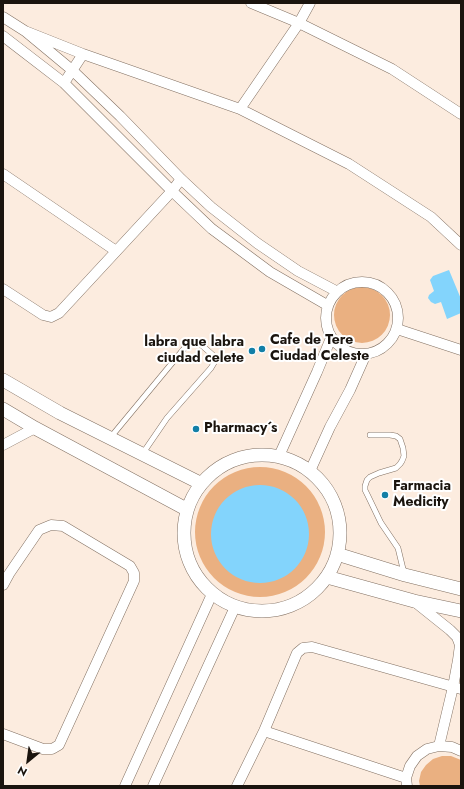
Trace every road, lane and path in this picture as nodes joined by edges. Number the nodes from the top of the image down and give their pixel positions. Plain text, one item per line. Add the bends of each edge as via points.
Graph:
1 (251, 3) edge
2 (310, 3) edge
3 (3, 17) edge
4 (299, 23) junction
5 (25, 31) junction
6 (3, 36) edge
7 (83, 54) junction
8 (72, 70) junction
9 (64, 83) junction
10 (240, 109) junction
11 (461, 114) edge
12 (3, 174) edge
13 (181, 179) junction
14 (172, 191) junction
15 (461, 245) edge
16 (116, 251) junction
17 (3, 289) edge
18 (336, 291) junction
19 (327, 305) junction
20 (397, 329) junction
21 (331, 338) junction
22 (461, 350) edge
23 (366, 354) junction
24 (3, 380) edge
25 (3, 409) edge
26 (35, 428) junction
27 (370, 435) dead end
28 (110, 438) junction
29 (3, 445) edge
30 (143, 454) junction
31 (279, 456) junction
32 (310, 471) junction
33 (200, 483) junction
34 (186, 509) junction
35 (338, 554) junction
36 (6, 572) edge
37 (405, 576) junction
38 (327, 577) junction
39 (3, 585) edge
40 (461, 589) edge
41 (212, 594) junction
42 (414, 601) junction
43 (235, 607) junction
44 (461, 611) edge
45 (457, 688) edge
46 (264, 731) junction
47 (3, 734) edge
48 (439, 746) junction
49 (461, 751) edge
50 (406, 782) edge
51 (125, 786) edge
52 (153, 786) edge
53 (237, 786) edge

1 - 4 street
2 - 4 street
3 - 5 street
4 - 10 street
4 - 11 street via 392,69
5 - 7 street
5 - 8 street
6 - 9 street
7 - 8 street
7 - 10 street
8 - 9 street
8 - 13 street
9 - 14 street
10 - 15 street via 349,164 431,217
12 - 16 street
13 - 14 street
13 - 18 street via 256,243 298,271
14 - 16 street
14 - 19 street via 212,229 270,272
16 - 17 street via 60,313 52,317 43,315
18 - 19 street
18 - 20 street via 348,283 375,283 395,302 398,315
19 - 21 street via 325,322
20 - 22 street
20 - 23 street via 390,341 380,350
21 - 23 street via 340,348
21 - 31 street
23 - 32 street
24 - 28 street
25 - 26 street
26 - 29 street
26 - 34 street
27 - 37 lane via 396,436 403,448 404,456 400,464 396,468 370,477 365,490 381,523 398,548
28 - 30 street
28 - 30 lane via 187,345 190,342 199,343 214,356 214,363 167,418
30 - 33 street
31 - 32 street
31 - 33 street via 250,455 222,465
32 - 35 street via 330,494 340,524
33 - 34 street
34 - 41 street via 183,540 192,570
35 - 37 street
35 - 38 street
36 - 39 street
36 - 47 street via 39,530 51,525 63,526 130,566 134,573 134,581 59,745 52,749 43,748
37 - 40 street
38 - 42 street
38 - 43 street via 309,596 286,608 260,612
41 - 43 street
41 - 51 street
42 - 44 street
42 - 45 street via 457,637 460,645
43 - 52 street
45 - 46 street via 312,647 303,648 297,653
45 - 48 street
46 - 50 street
46 - 53 street
48 - 49 street
48 - 50 street via 427,749 417,756 410,766

